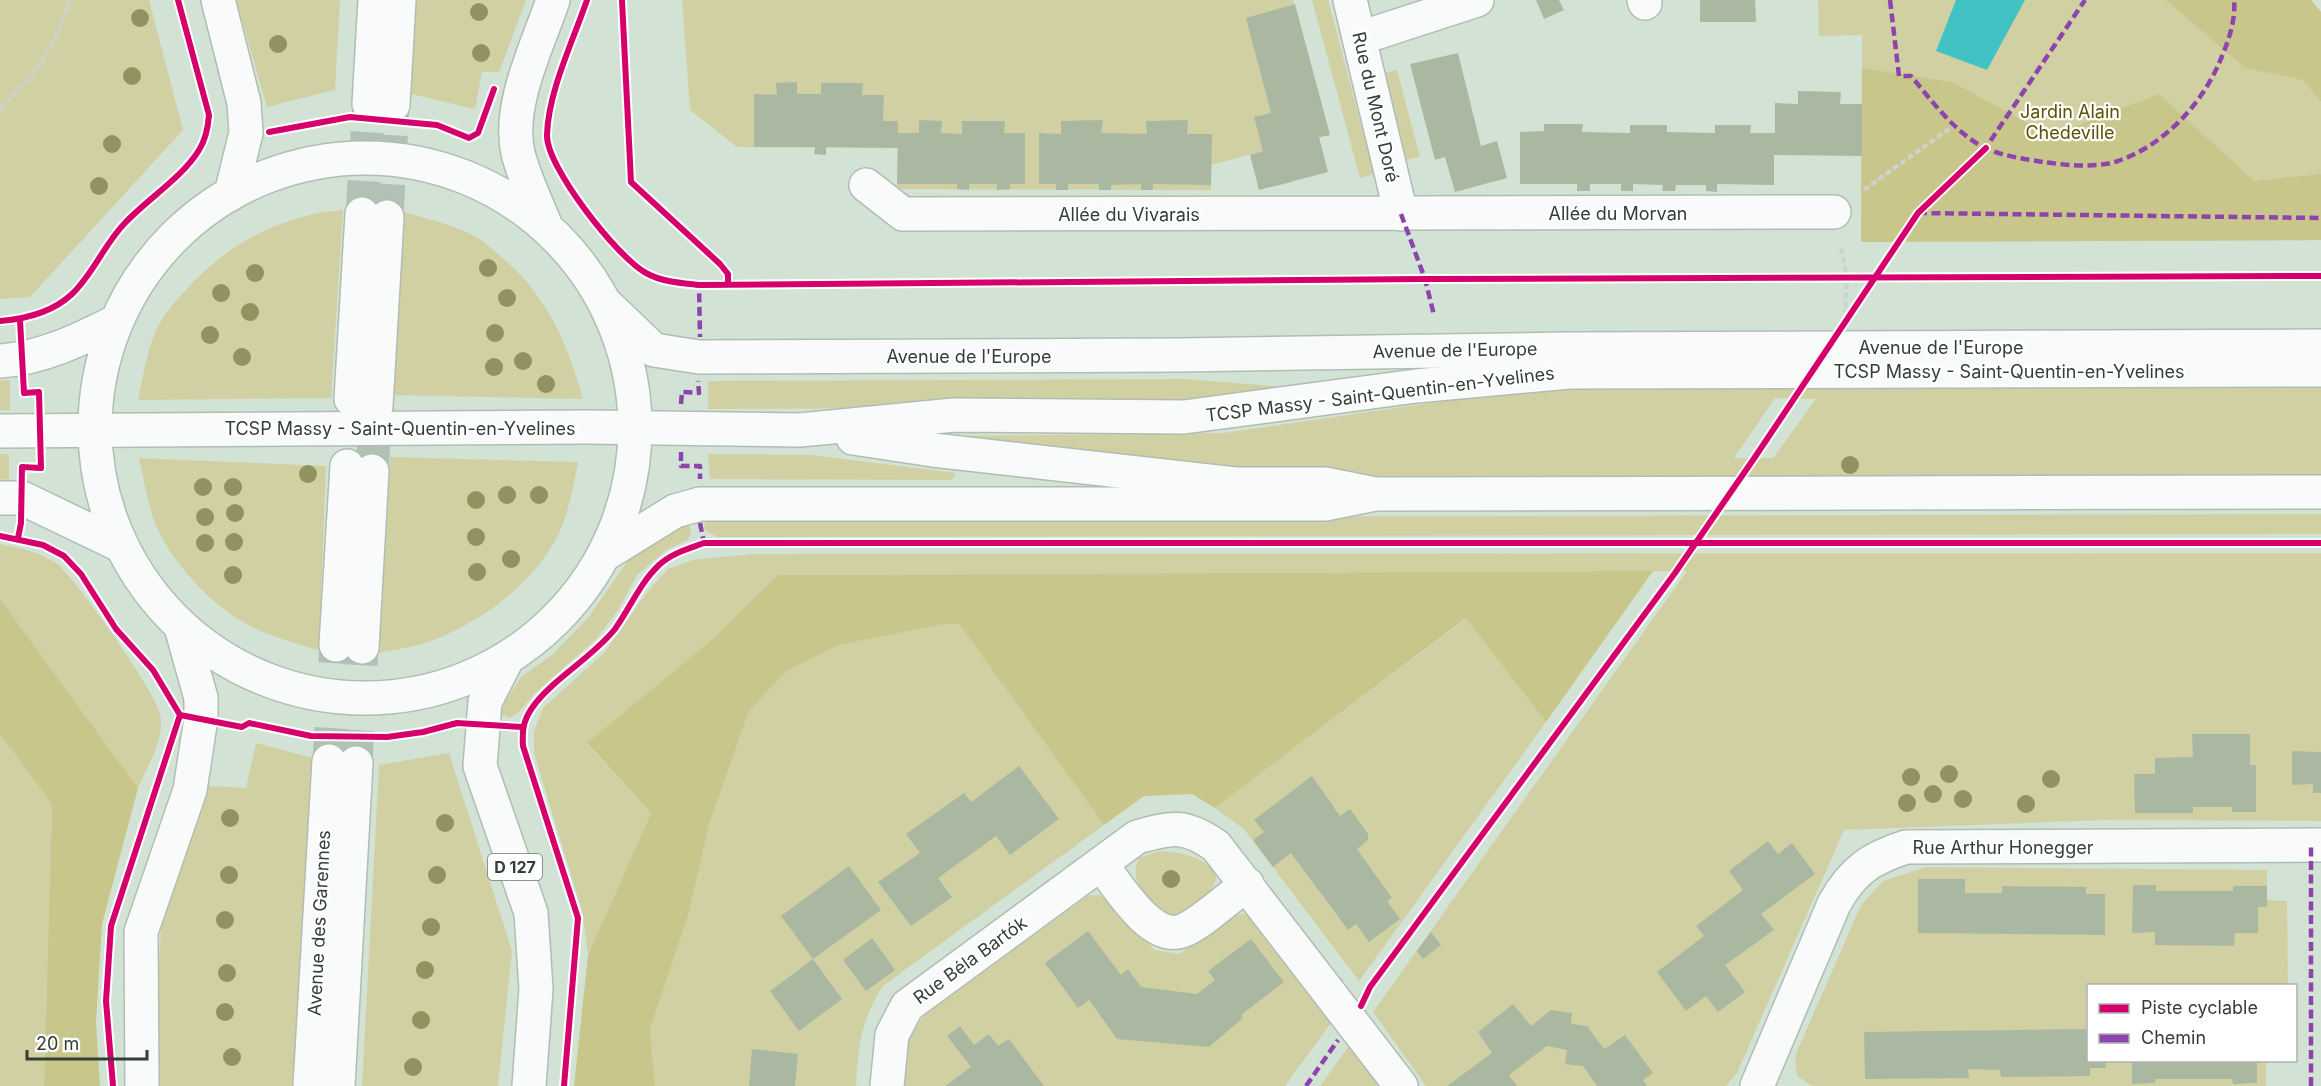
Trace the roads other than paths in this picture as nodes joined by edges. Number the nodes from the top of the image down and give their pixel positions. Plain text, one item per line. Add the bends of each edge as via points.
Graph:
1 (218, 0) edge
2 (375, 0) edge
3 (399, 0) edge
4 (553, 0) edge
5 (1350, 0) edge
6 (1477, 0) edge
7 (1360, 38) junction
8 (866, 185) dead end
9 (231, 194) junction
10 (1834, 212) road end
11 (1401, 214) junction
12 (374, 215) tunnel mouth
13 (546, 227) junction
14 (607, 306) junction
15 (117, 321) junction
16 (2321, 346) edge
17 (0, 361) edge
18 (2321, 370) edge
19 (363, 402) tunnel mouth
20 (636, 427) junction
21 (94, 429) junction
22 (800, 430) junction
23 (0, 431) edge
24 (360, 469) tunnel mouth
25 (2321, 492) edge
26 (1374, 494) junction
27 (0, 498) edge
28 (120, 545) junction
29 (604, 555) junction
30 (181, 627) junction
31 (349, 646) tunnel mouth
32 (508, 657) junction
33 (2321, 845) edge
34 (1101, 864) junction
35 (1247, 884) junction
36 (142, 1086) edge
37 (310, 1086) edge
38 (338, 1086) edge
39 (529, 1086) edge
40 (887, 1086) edge
41 (1401, 1086) edge
42 (1757, 1086) edge

1 - 9 main road via 236,65 246,123
2 - 3 main road via 381,104
4 - 13 main road via 516,109 518,153
5 - 7 main road, Rue du Mont Doré
6 - 7 main road
7 - 11 main road, Rue du Mont Doré
8 - 11 main road, Allée du Vivarais via 903,214
9 - 13 main road via 274,173 321,161 370,158 418,163 464,177 507,198
9 - 15 main road via 176,236 145,271
10 - 11 main road, Allée du Morvan
12 - 19 main road
13 - 14 main road via 580,263
14 - 16 main road, Avenue de l'Europe via 654,350 699,357 1581,348
14 - 20 main road via 628,364
15 - 17 main road via 71,344 21,360
15 - 21 main road via 100,374
18 - 22 main road, TCSP Massy - Saint-Quentin-en-Yvelines via 1569,372 1416,386 1184,417 954,415
20 - 21 main road, TCSP Massy - Saint-Quentin-en-Yvelines
20 - 22 main road, TCSP Massy - Saint-Quentin-en-Yvelines
20 - 29 main road via 628,492
21 - 23 main road, TCSP Massy - Saint-Quentin-en-Yvelines
21 - 28 main road via 101,489
22 - 26 main road, TCSP Massy - Saint-Quentin-en-Yvelines via 933,450 1235,484 1325,484
24 - 31 main road
25 - 26 main road
26 - 29 main road via 1325,504 700,504 675,511
27 - 28 main road via 22,498
28 - 30 main road via 147,589
29 - 32 main road via 563,612
30 - 32 main road via 228,662 282,685 340,697 398,697 455,683
30 - 36 main road via 198,681 201,718 190,790 141,932
32 - 39 main road, D 127 via 485,702 480,766 531,913 536,989
33 - 42 main road, Rue Arthur Honegger via 1906,847 1883,854 1845,883 1839,894
34 - 35 main road, Rue Béla Bartók via 1137,837 1167,829 1196,832 1216,846
34 - 35 main road via 1152,927 1167,934 1183,931
34 - 40 main road, Rue Béla Bartók via 907,1006 892,1035
35 - 41 main road, Rue Béla Bartók
37 - 38 main road, Avenue des Garennes via 343,762

